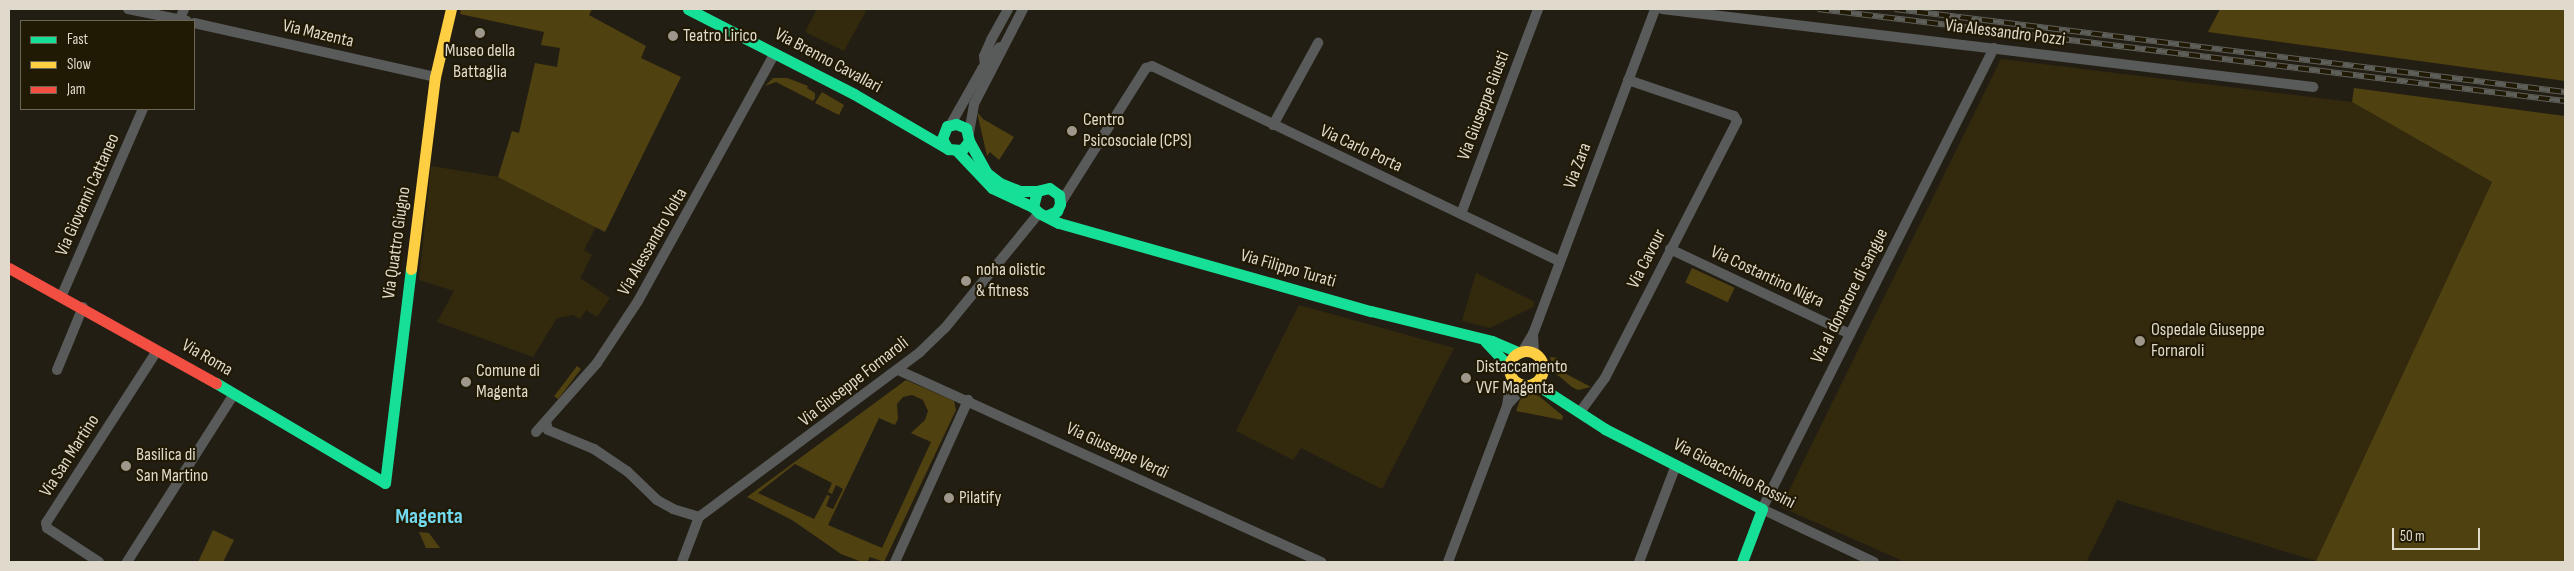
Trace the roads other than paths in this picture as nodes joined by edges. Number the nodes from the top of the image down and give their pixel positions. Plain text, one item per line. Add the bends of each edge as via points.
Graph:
1 (128, 9) edge
2 (451, 9) edge
3 (688, 9) edge
4 (1008, 9) edge
5 (1024, 9) edge
6 (1538, 9) edge
7 (1654, 9) edge
8 (1662, 9) edge
9 (178, 20) edge
10 (195, 23) edge
11 (1008, 36) junction
12 (1318, 43) dead end
13 (1994, 48) junction
14 (775, 53) junction
15 (985, 66) junction
16 (436, 77) junction
17 (1628, 80) junction
18 (2313, 87) dead end
19 (982, 91) junction
20 (143, 110) edge
21 (898, 119) junction
22 (949, 125) junction
23 (1273, 125) junction
24 (969, 137) junction
25 (952, 150) junction
26 (1037, 191) junction
27 (1060, 205) junction
28 (1039, 212) junction
29 (1461, 214) junction
30 (1082, 227) junction
31 (1670, 249) junction
32 (1559, 261) junction
33 (9, 268) edge
34 (62, 295) junction
35 (83, 307) junction
36 (1533, 334) junction
37 (1850, 334) junction
38 (1485, 341) junction
39 (157, 351) junction
40 (1521, 352) junction
41 (1534, 353) junction
42 (57, 370) dead end
43 (898, 370) junction
44 (1542, 371) junction
45 (1510, 372) junction
46 (1530, 384) junction
47 (234, 394) junction
48 (968, 400) junction
49 (1507, 406) junction
50 (1580, 412) junction
51 (546, 422) junction
52 (536, 432) dead end
53 (1676, 465) junction
54 (385, 484) joint
55 (1762, 509) junction
56 (699, 517) junction
57 (99, 562) edge
58 (127, 562) edge
59 (682, 562) edge
60 (895, 562) edge
61 (1322, 562) edge
62 (1448, 562) edge
63 (1639, 562) edge
64 (1742, 562) edge
65 (1874, 562) edge

1 - 9 street
2 - 16 street, Via Quattro Giugno
3 - 14 street, Via Brenno Cavallari
4 - 15 street via 989,44
5 - 11 street
6 - 29 street, Via Giuseppe Giusti
7 - 17 street, Via Zara
8 - 13 street, Via Alessandro Pozzi
10 - 16 street, Via Mazenta
11 - 15 street
11 - 19 street
12 - 23 street
13 - 18 street, Via Alessandro Pozzi
13 - 37 street, Via al donatore di sangue
14 - 21 street, Via Brenno Cavallari
14 - 51 street, Via Alessandro Volta via 638,302 597,363
15 - 19 street
15 - 22 street
16 - 54 street, Via Quattro Giugno
17 - 31 street, Via Cavour via 1737,118
17 - 32 street, Via Zara
19 - 24 street via 974,104
20 - 34 street, Via Giovanni Cattaneo
21 - 22 street, Via Brenno Cavallari
21 - 25 street, Via Brenno Cavallari
22 - 24 street via 961,125
22 - 25 street via 942,139
23 - 27 street, Via Carlo Porta via 1149,66
23 - 29 street, Via Carlo Porta
24 - 25 street via 965,148
24 - 26 street via 987,173 1000,183 1020,191
25 - 28 street, Via Filippo Turati via 992,188
26 - 27 street, Via Filippo Turati via 1053,189 1059,195
26 - 28 street
27 - 28 street
27 - 30 street, Via Filippo Turati
28 - 30 street, Via Filippo Turati via 1060,222
28 - 43 street, Via Giuseppe Fornaroli via 944,328
29 - 32 street, Via Carlo Porta
30 - 38 street, Via Filippo Turati
31 - 37 street, Via Costantino Nigra
31 - 50 street, Via Cavour via 1605,378
32 - 36 street, Via Zara
33 - 34 street, Via Roma
34 - 35 street, Via Roma
35 - 39 street, Via Roma
35 - 42 street
36 - 40 street, Via Zara
36 - 41 street, Via Zara
37 - 55 street, Via al donatore di sangue
38 - 40 street, Via Filippo Turati
38 - 45 street
39 - 47 street, Via Roma
39 - 57 street, Via San Martino via 46,523 47,528
40 - 41 street
40 - 45 street via 1513,358
41 - 44 street via 1542,362
43 - 48 street, Via Giuseppe Verdi
43 - 56 street, Via Giuseppe Fornaroli
44 - 46 street
44 - 50 street, Via Gioacchino Rossini
45 - 46 street
45 - 49 street
46 - 49 street
46 - 50 street, Via Gioacchino Rossini
47 - 54 street, Via Roma
47 - 58 street
48 - 60 street
48 - 61 street, Via Giuseppe Verdi
49 - 62 street
50 - 53 street, Via Gioacchino Rossini via 1605,429
51 - 52 street, Via Alessandro Volta
51 - 56 street via 548,430 594,449 627,471 657,500
53 - 55 street, Via Gioacchino Rossini
53 - 63 street
55 - 64 street, Via al donatore di sangue
55 - 65 street, Via Gioacchino Rossini
56 - 59 street

